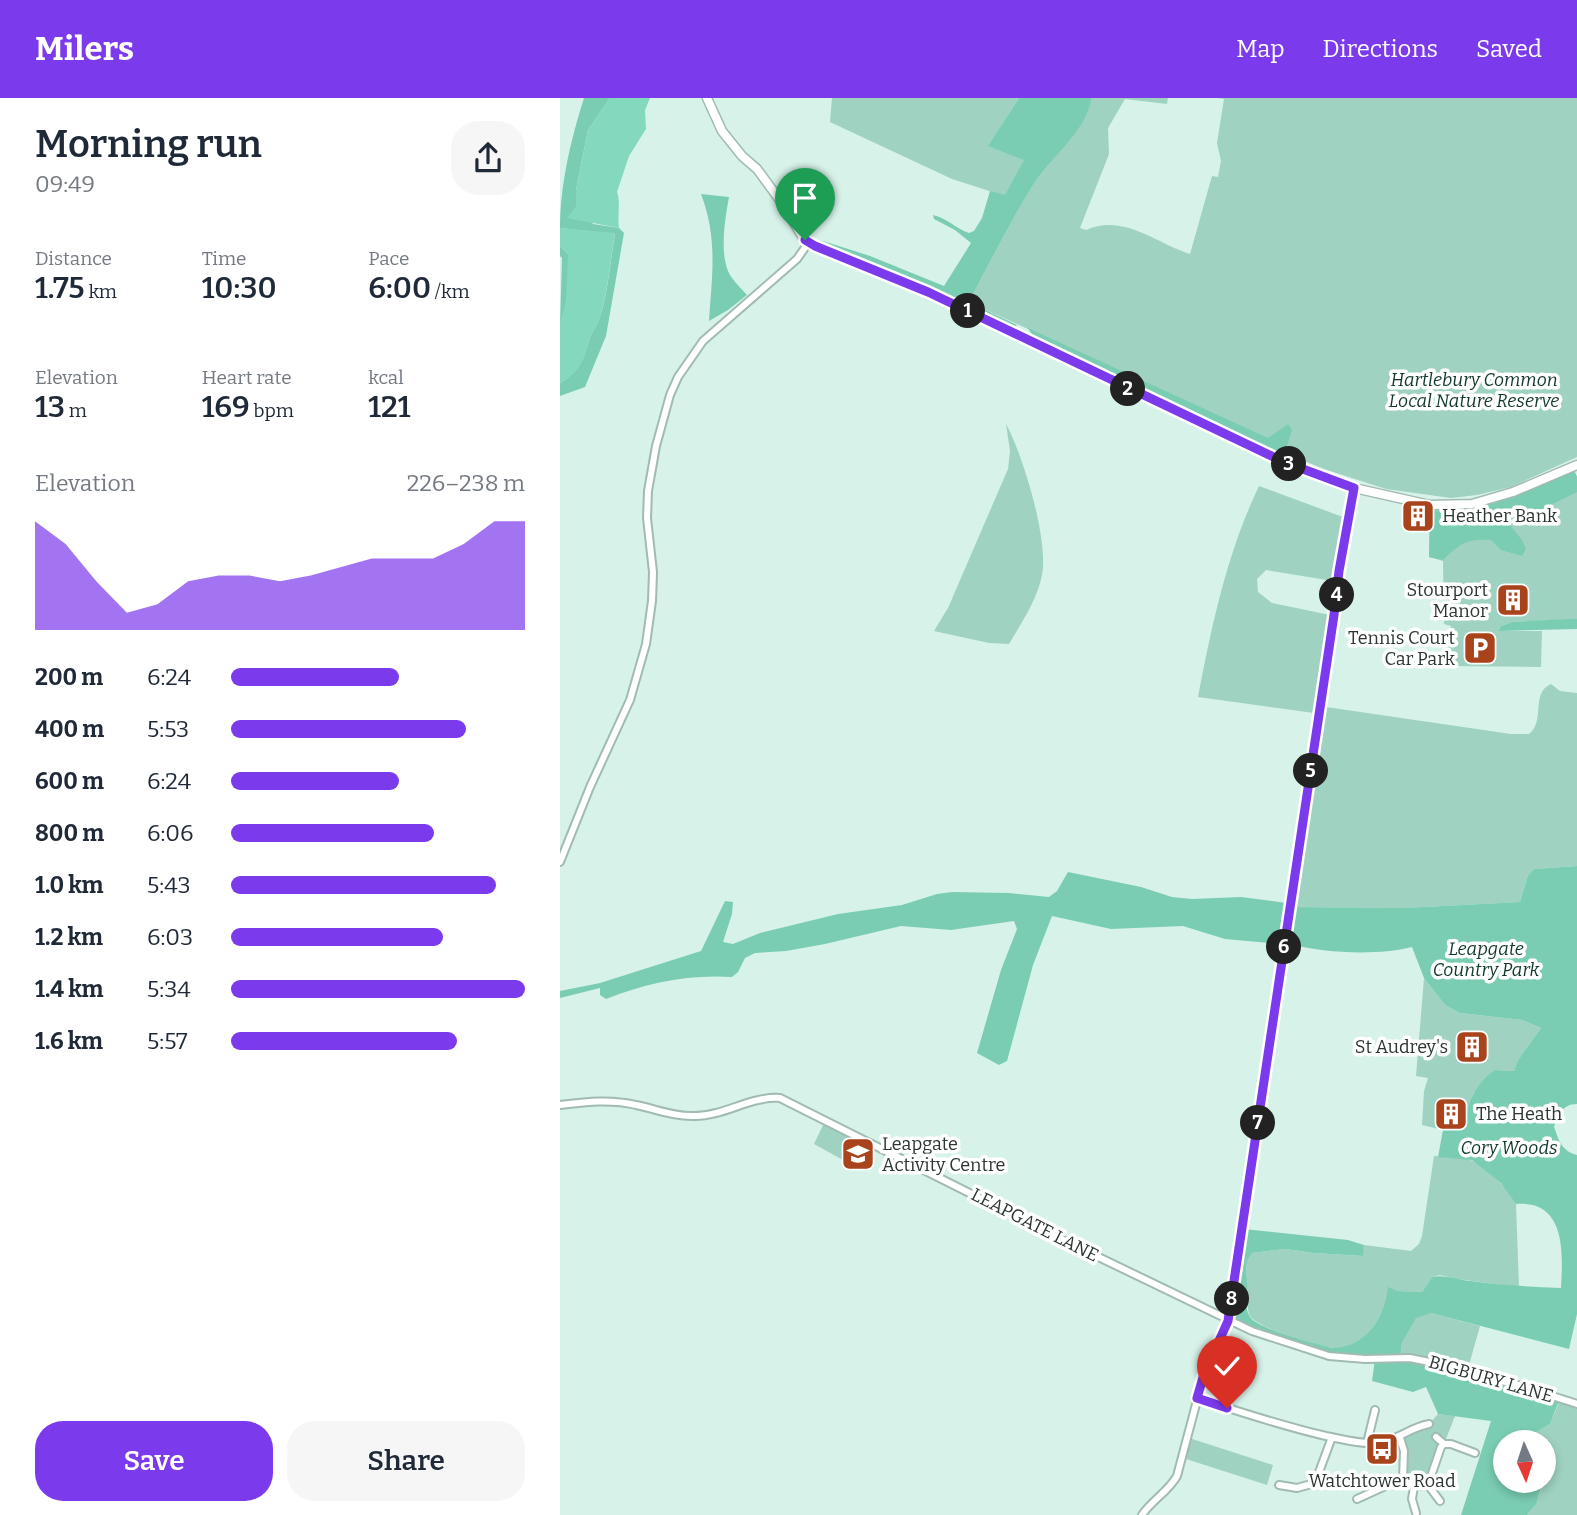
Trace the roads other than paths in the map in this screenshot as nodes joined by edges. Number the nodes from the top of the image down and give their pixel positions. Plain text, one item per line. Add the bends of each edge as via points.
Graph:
1 (708, 98) edge
2 (809, 242) junction
3 (1577, 465) edge
4 (1354, 488) junction
5 (560, 862) edge
6 (560, 1105) edge
7 (1228, 1321) junction
8 (1241, 1326) junction
9 (1223, 1332) junction
10 (1197, 1398) junction
11 (1577, 1404) edge
12 (1375, 1410) dead end
13 (1429, 1424) dead end
14 (1421, 1426) junction
15 (1425, 1435) dead end
16 (1332, 1437) junction
17 (1400, 1437) junction
18 (1436, 1437) dead end
19 (1367, 1443) junction
20 (1444, 1444) junction
21 (1475, 1453) dead end
22 (1402, 1478) junction
23 (1279, 1485) dead end
24 (1428, 1485) junction
25 (1414, 1486) junction
26 (1357, 1499) dead end
27 (1440, 1501) dead end
28 (1416, 1513) dead end
29 (1142, 1515) edge

1 - 2 main road via 722,131 757,169
2 - 4 main road via 939,297 1284,462
2 - 5 street via 797,259 703,341 670,395 648,491 653,572 643,657 630,700
3 - 4 main road via 1472,504 1430,505
4 - 7 street
6 - 7 street, LEAPGATE LANE via 614,1101 695,1116 780,1098
7 - 8 street, BIGBURY LANE
7 - 9 street
8 - 9 street
8 - 11 street, BIGBURY LANE via 1321,1354 1420,1359
9 - 10 street
10 - 16 street
10 - 29 street via 1177,1476
12 - 19 street
13 - 14 street
14 - 15 street
14 - 17 street
16 - 19 street
16 - 23 street via 1315,1483 1297,1489
17 - 19 street
17 - 22 street
18 - 20 street
20 - 21 street
20 - 24 street
22 - 25 street
22 - 26 street
24 - 25 street
24 - 27 street
25 - 28 street

